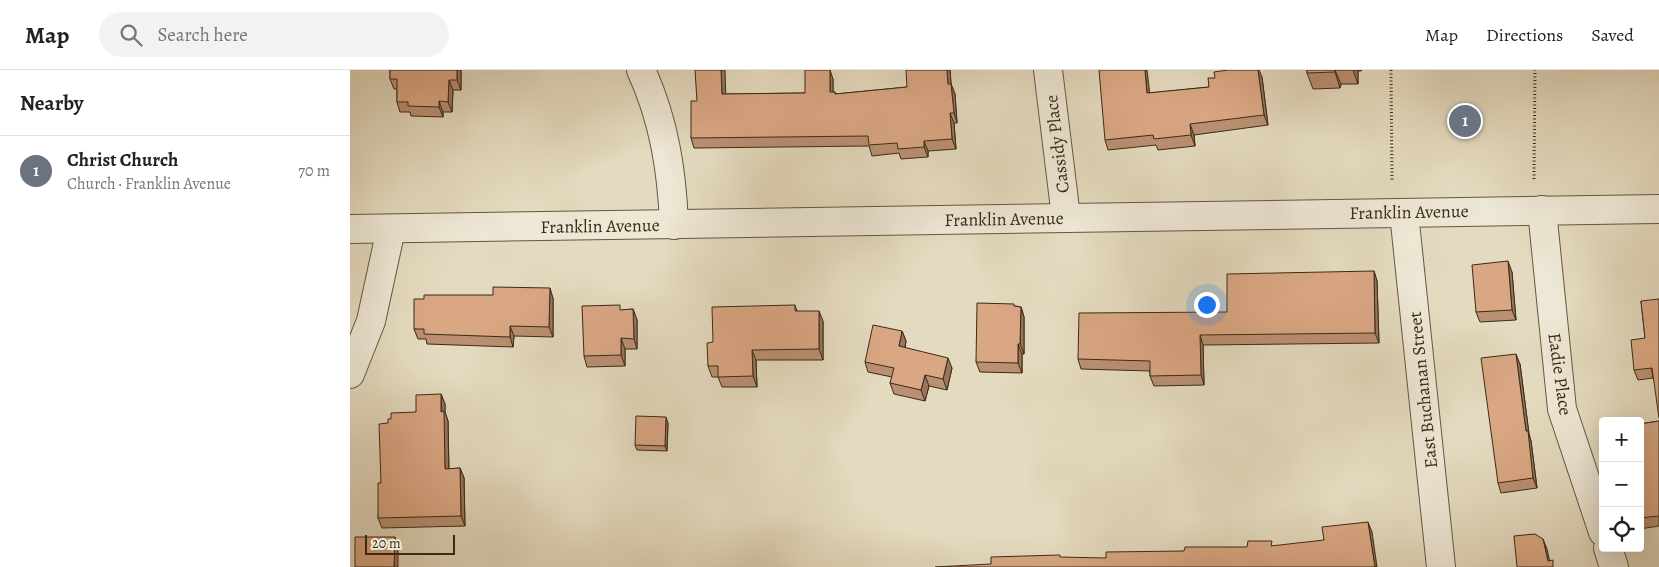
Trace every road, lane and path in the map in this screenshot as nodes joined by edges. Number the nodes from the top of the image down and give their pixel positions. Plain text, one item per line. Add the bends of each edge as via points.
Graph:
1 (641, 70) edge
2 (1048, 70) edge
3 (1391, 70) edge
4 (1534, 70) edge
5 (1534, 179) dead end
6 (1392, 182) dead end
7 (1659, 209) edge
8 (1542, 210) junction
9 (1404, 213) junction
10 (1066, 217) junction
11 (674, 225) junction
12 (350, 229) edge
13 (390, 229) junction
14 (350, 374) edge
15 (1599, 520) edge
16 (1609, 552) edge
17 (1441, 567) edge
18 (1614, 567) edge

1 - 11 street via 652,93 666,144
2 - 10 street, Cassidy Place
3 - 6 path
4 - 5 path
7 - 8 street, Franklin Avenue
8 - 9 street, Franklin Avenue
8 - 15 street, Eadie Place via 1562,409
9 - 10 street, Franklin Avenue
9 - 17 street, East Buchanan Street
10 - 11 street, Franklin Avenue
11 - 13 street, Franklin Avenue
12 - 13 street, Franklin Avenue
13 - 14 street via 371,321
16 - 18 street

